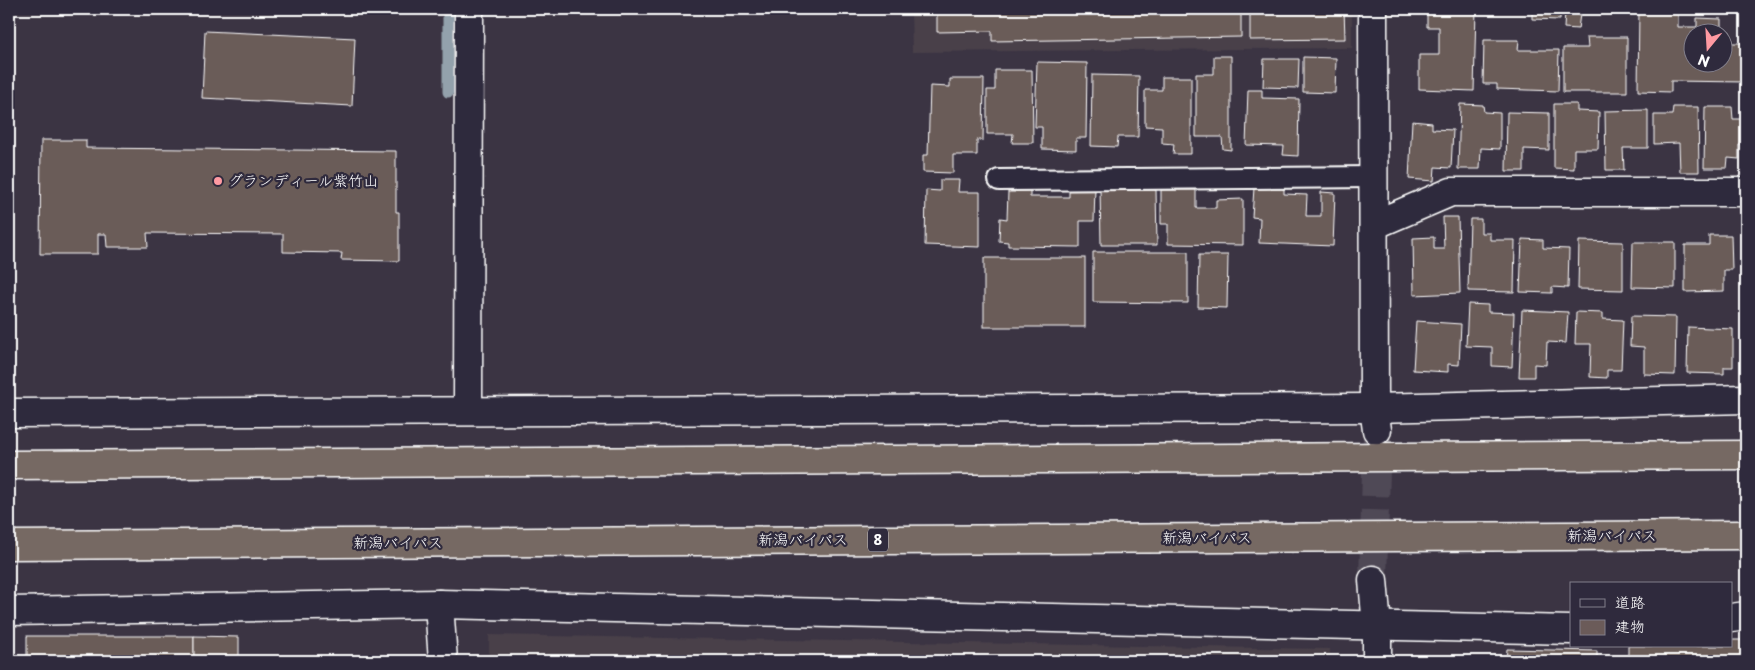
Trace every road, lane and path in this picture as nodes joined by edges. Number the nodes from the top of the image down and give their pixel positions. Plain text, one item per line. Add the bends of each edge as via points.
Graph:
1 (469, 9) edge
2 (1373, 9) edge
3 (1374, 177) junction
4 (999, 180) dead end
5 (1746, 192) edge
6 (1374, 225) junction
7 (1746, 399) edge
8 (468, 409) junction
9 (9, 413) edge
10 (1375, 419) junction
11 (1746, 455) edge
12 (9, 465) edge
13 (1746, 535) edge
14 (9, 545) edge
15 (1373, 580) tunnel mouth
16 (439, 604) junction
17 (9, 611) edge
18 (1746, 616) edge
19 (1732, 618) edge
20 (1377, 627) junction
21 (1570, 630) edge
22 (443, 661) edge
23 (1377, 661) edge

1 - 8 street
2 - 3 street
3 - 4 lane
3 - 6 street
5 - 6 street via 1451,192
6 - 10 street
7 - 10 street
8 - 9 street
8 - 10 street
11 - 12 highway
13 - 14 highway, 新潟バイパス / 8
15 - 20 street
16 - 17 street
16 - 20 street
16 - 22 street
18 - 19 street
20 - 21 street
20 - 23 street

